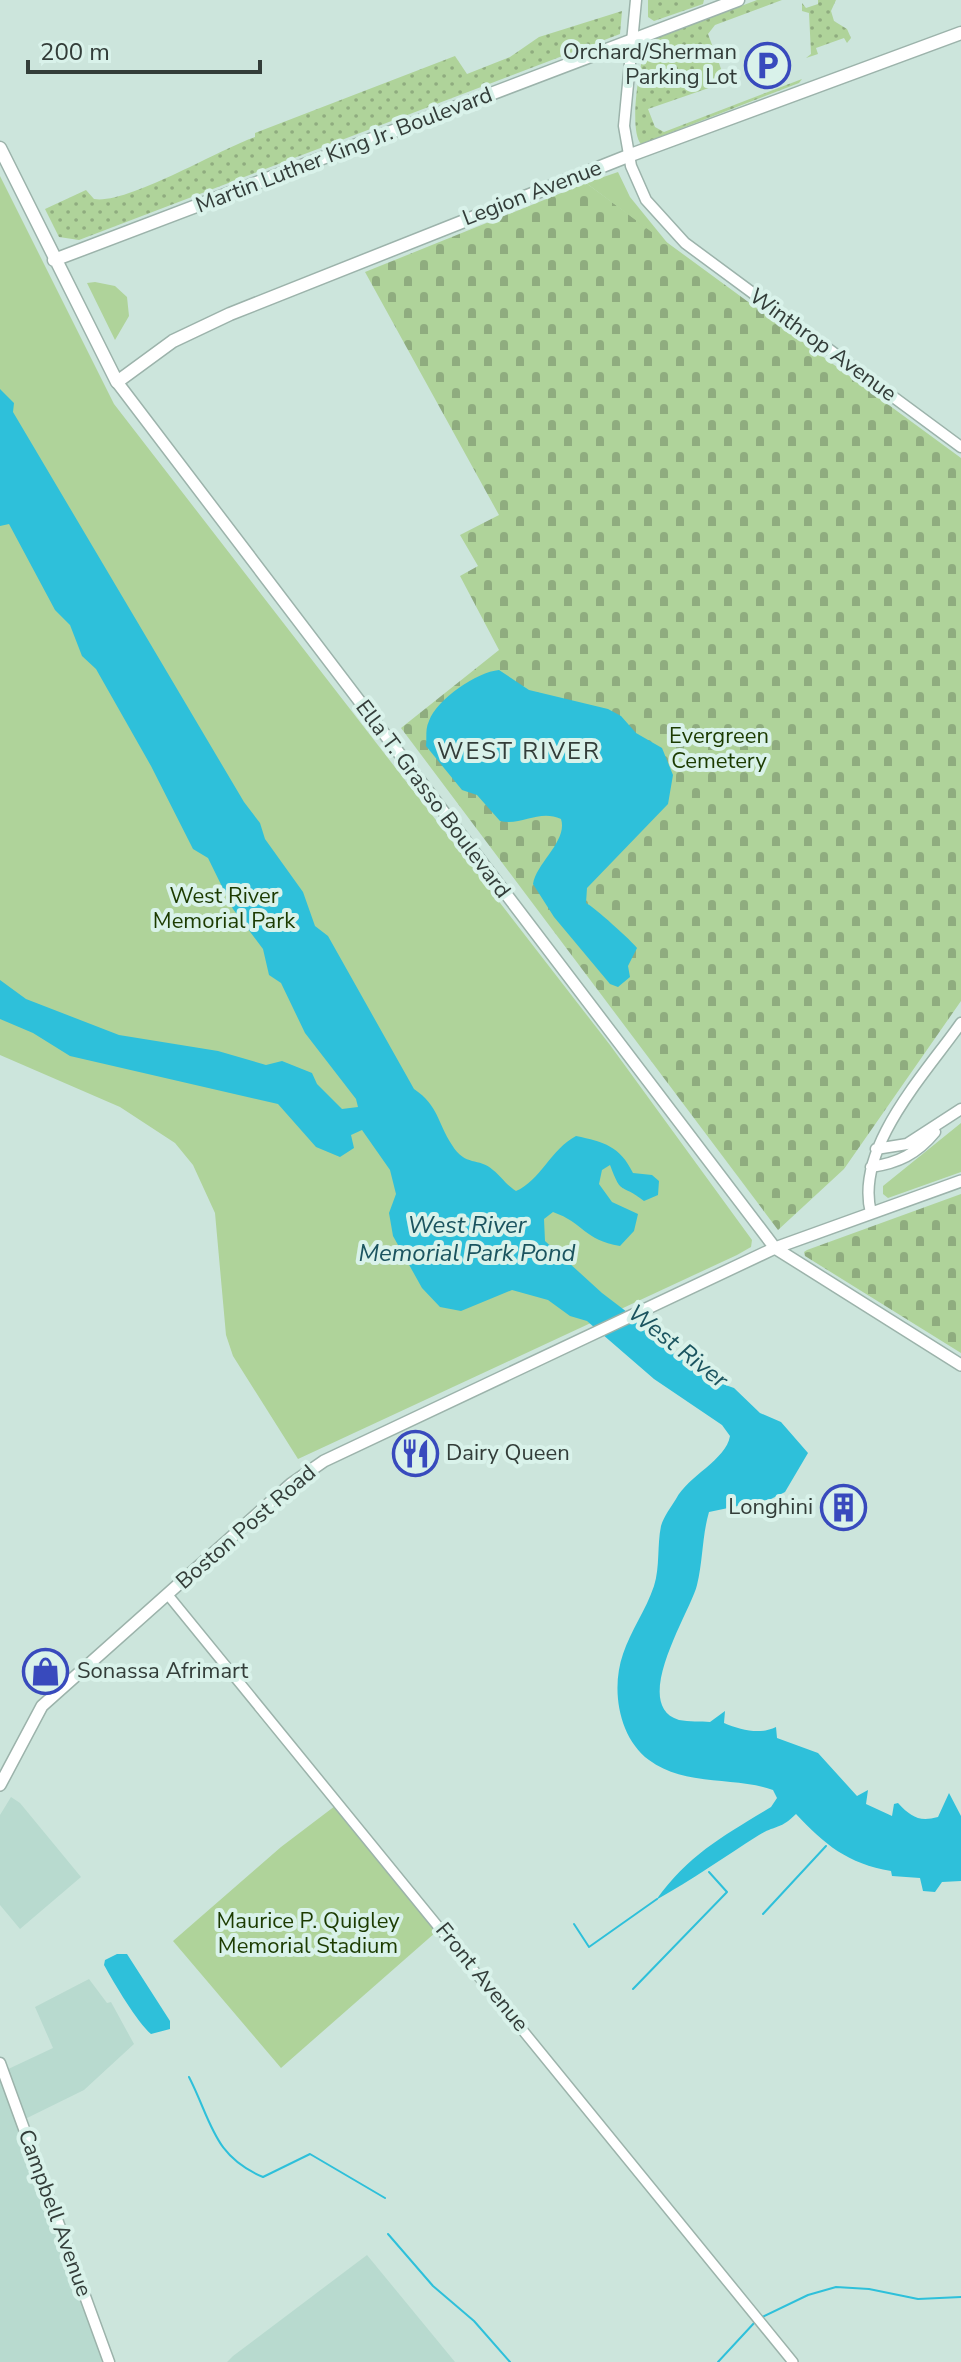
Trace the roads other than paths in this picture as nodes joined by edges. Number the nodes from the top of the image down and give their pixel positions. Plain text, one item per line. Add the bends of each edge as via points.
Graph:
1 (636, 0) edge
2 (738, 0) edge
3 (961, 33) edge
4 (633, 40) junction
5 (0, 148) edge
6 (628, 156) junction
7 (54, 260) junction
8 (117, 382) junction
9 (961, 447) edge
10 (961, 1023) edge
11 (961, 1109) edge
12 (942, 1125) junction
13 (876, 1149) junction
14 (871, 1167) junction
15 (961, 1181) edge
16 (871, 1213) junction
17 (775, 1248) junction
18 (961, 1365) edge
19 (168, 1595) junction
20 (0, 1785) edge
21 (0, 2063) edge
22 (109, 2362) edge
23 (793, 2362) edge

1 - 4 main road, Winthrop Avenue
2 - 4 highway, Martin Luther King Jr. Boulevard
3 - 6 highway, Legion Avenue
4 - 6 main road, Winthrop Avenue via 624,126
4 - 7 highway, Martin Luther King Jr. Boulevard
5 - 7 highway, Ella T. Grasso Boulevard
6 - 8 highway, Legion Avenue via 209,323 166,345
6 - 9 main road, Winthrop Avenue via 646,200 685,243
7 - 8 highway, Ella T. Grasso Boulevard
8 - 17 main road, Ella T. Grasso Boulevard
10 - 13 main road
11 - 12 main road
12 - 13 main road via 907,1144
12 - 14 main road via 910,1156
13 - 14 main road
14 - 16 main road
15 - 16 main road, Boston Post Road
16 - 17 main road, Boston Post Road
17 - 18 main road, Ella T. Grasso Boulevard
17 - 19 main road, Boston Post Road via 324,1461 291,1484
19 - 20 main road, Boston Post Road via 42,1706
19 - 23 street, Front Avenue
21 - 22 main road, Campbell Avenue

